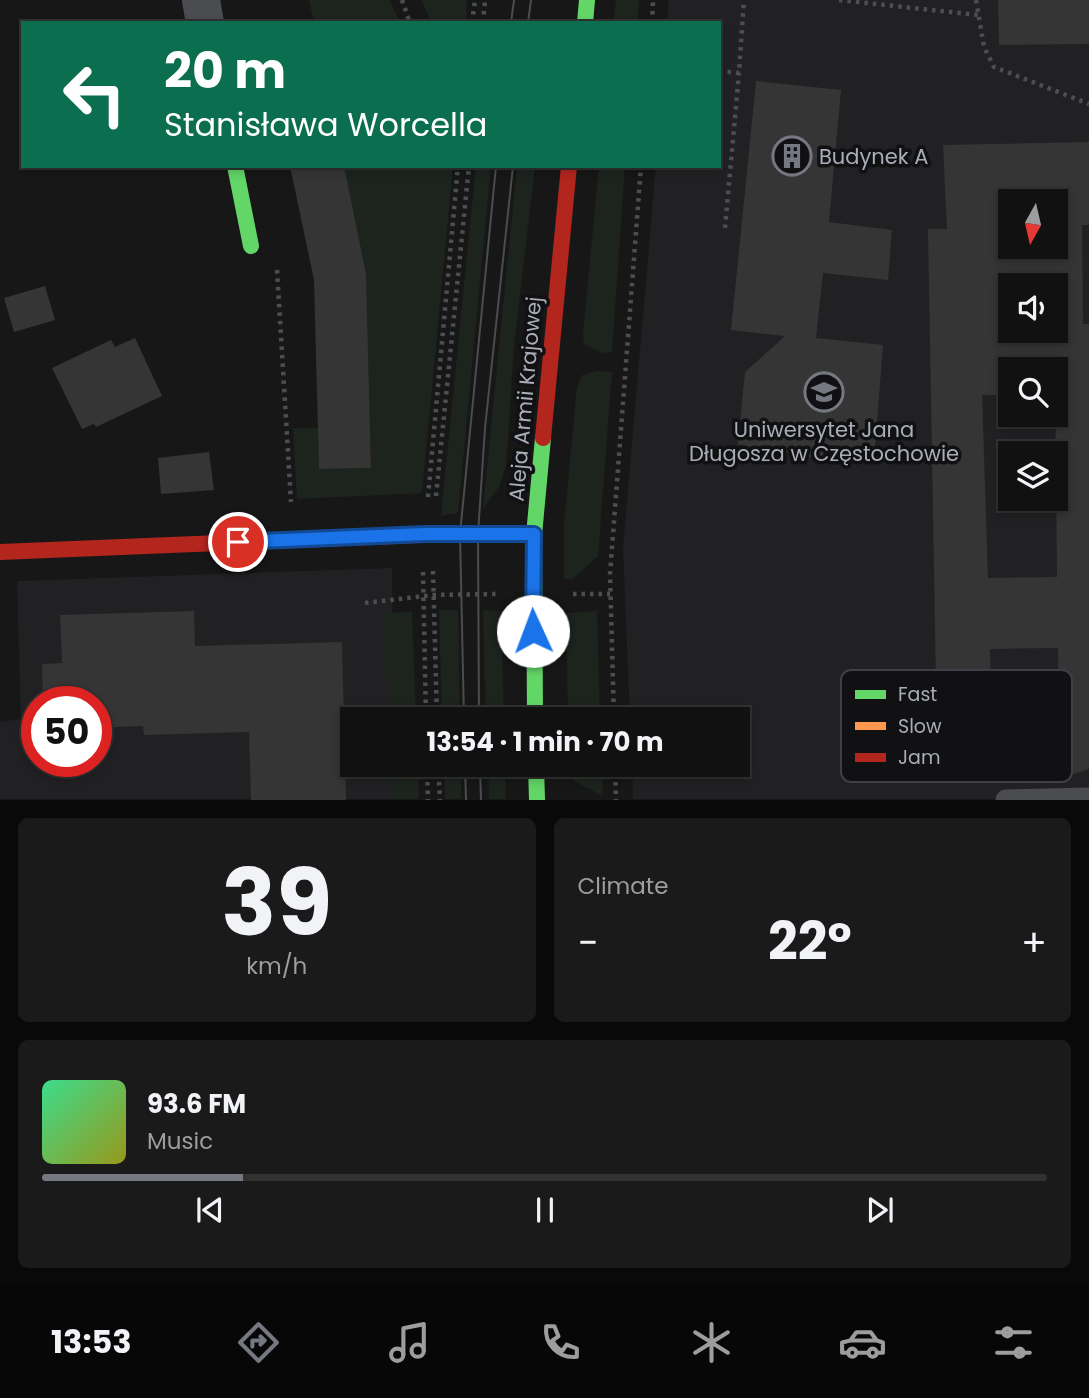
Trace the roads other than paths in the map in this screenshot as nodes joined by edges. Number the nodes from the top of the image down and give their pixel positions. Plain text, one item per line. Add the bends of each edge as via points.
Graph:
1 (201, 0) edge
2 (587, 0) edge
3 (205, 21) edge
4 (585, 21) edge
5 (235, 168) edge
6 (569, 168) edge
7 (251, 246) dead end
8 (534, 534) junction
9 (0, 552) edge
10 (535, 707) edge
11 (536, 777) edge
12 (1089, 797) edge
13 (537, 800) edge
14 (1006, 800) edge

1 - 3 street
2 - 4 main road
5 - 7 main road
6 - 8 main road, Aleja Armii Krajowej
8 - 9 main road via 428,534
8 - 10 main road, Aleja Armii Krajowej
11 - 13 main road
12 - 14 lane

